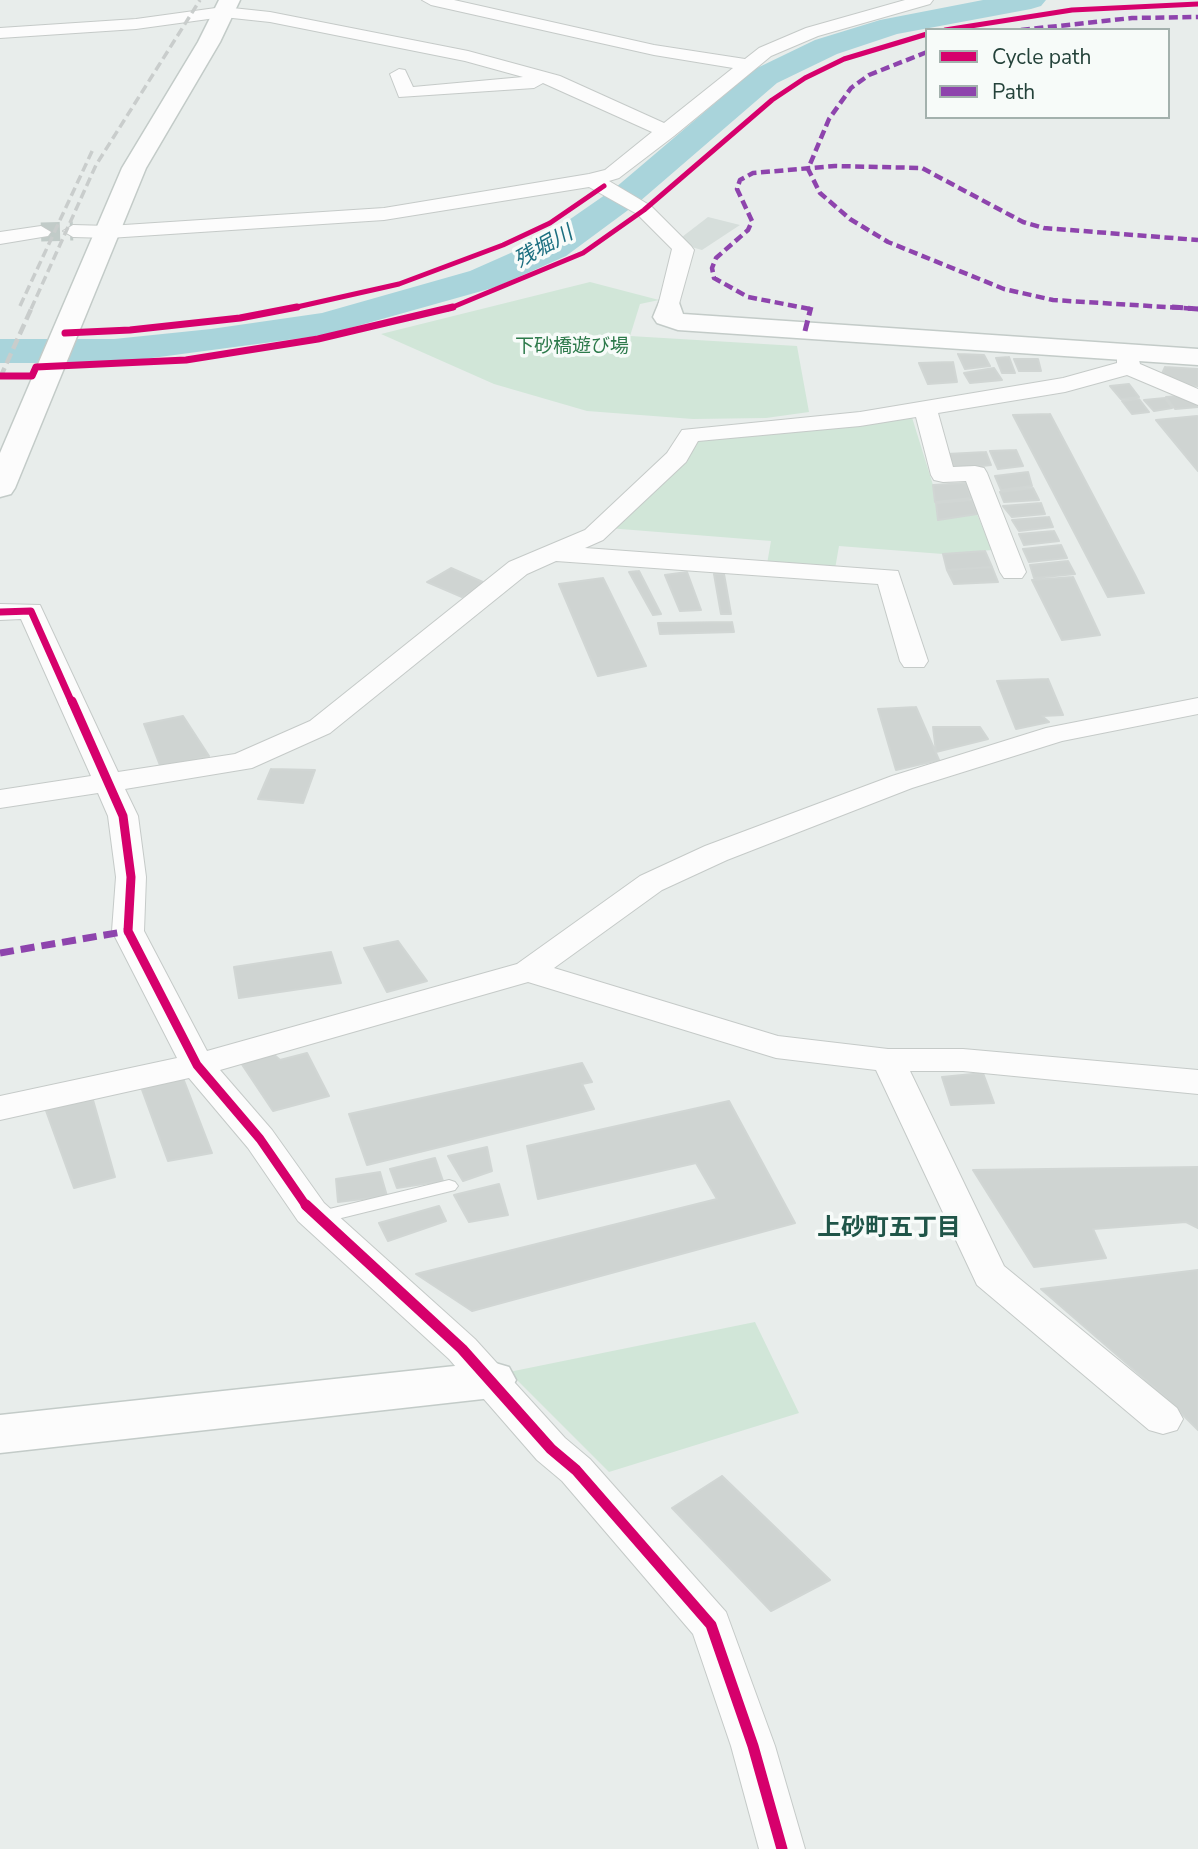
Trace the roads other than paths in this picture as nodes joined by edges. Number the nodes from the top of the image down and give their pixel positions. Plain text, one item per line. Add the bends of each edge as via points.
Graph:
1 (431, 0) edge
2 (924, 0) edge
3 (226, 6) edge
4 (0, 33) edge
5 (747, 65) junction
6 (400, 74) dead end
7 (553, 80) junction
8 (667, 132) junction
9 (600, 184) junction
10 (73, 231) tunnel mouth
11 (41, 232) tunnel mouth
12 (109, 232) junction
13 (0, 238) edge
14 (669, 306) joint
15 (1198, 357) edge
16 (1129, 360) junction
17 (1198, 398) edge
18 (925, 408) junction
19 (0, 488) edge
20 (557, 554) junction
21 (1013, 572) dead end
22 (0, 612) edge
23 (914, 661) dead end
24 (1198, 706) edge
25 (108, 783) junction
26 (0, 799) edge
27 (528, 971) junction
28 (888, 1060) junction
29 (197, 1065) junction
30 (1198, 1082) edge
31 (0, 1108) edge
32 (449, 1186) dead end
33 (317, 1218) junction
34 (492, 1380) junction
35 (1163, 1419) dead end
36 (0, 1434) edge
37 (782, 1849) edge

1 - 5 street via 654,50
2 - 5 street via 812,32
3 - 4 street via 136,24
3 - 7 street via 456,53
3 - 12 street via 144,149
5 - 8 street
6 - 7 street via 406,93
7 - 8 street
8 - 9 street
9 - 12 street via 384,214
9 - 14 street via 638,207 683,250
10 - 12 street
11 - 13 street
12 - 19 street
14 - 16 street via 667,317 678,322
15 - 16 street
16 - 17 street
16 - 18 street via 1065,385
18 - 20 street via 804,426 690,435 677,457 594,535
18 - 21 street via 943,475 975,473
20 - 23 street via 889,577
20 - 25 street via 518,568 320,727 242,762
22 - 25 street via 31,611
24 - 27 street via 1043,738 902,782 716,853 651,883
25 - 26 street
25 - 29 street via 126,827 131,877 128,931
27 - 28 street via 776,1047
27 - 29 street
28 - 30 street via 963,1060
28 - 35 street via 990,1275
29 - 31 street
29 - 33 street via 260,1139
32 - 33 lane
33 - 34 street
34 - 36 street
34 - 37 street via 711,1625

